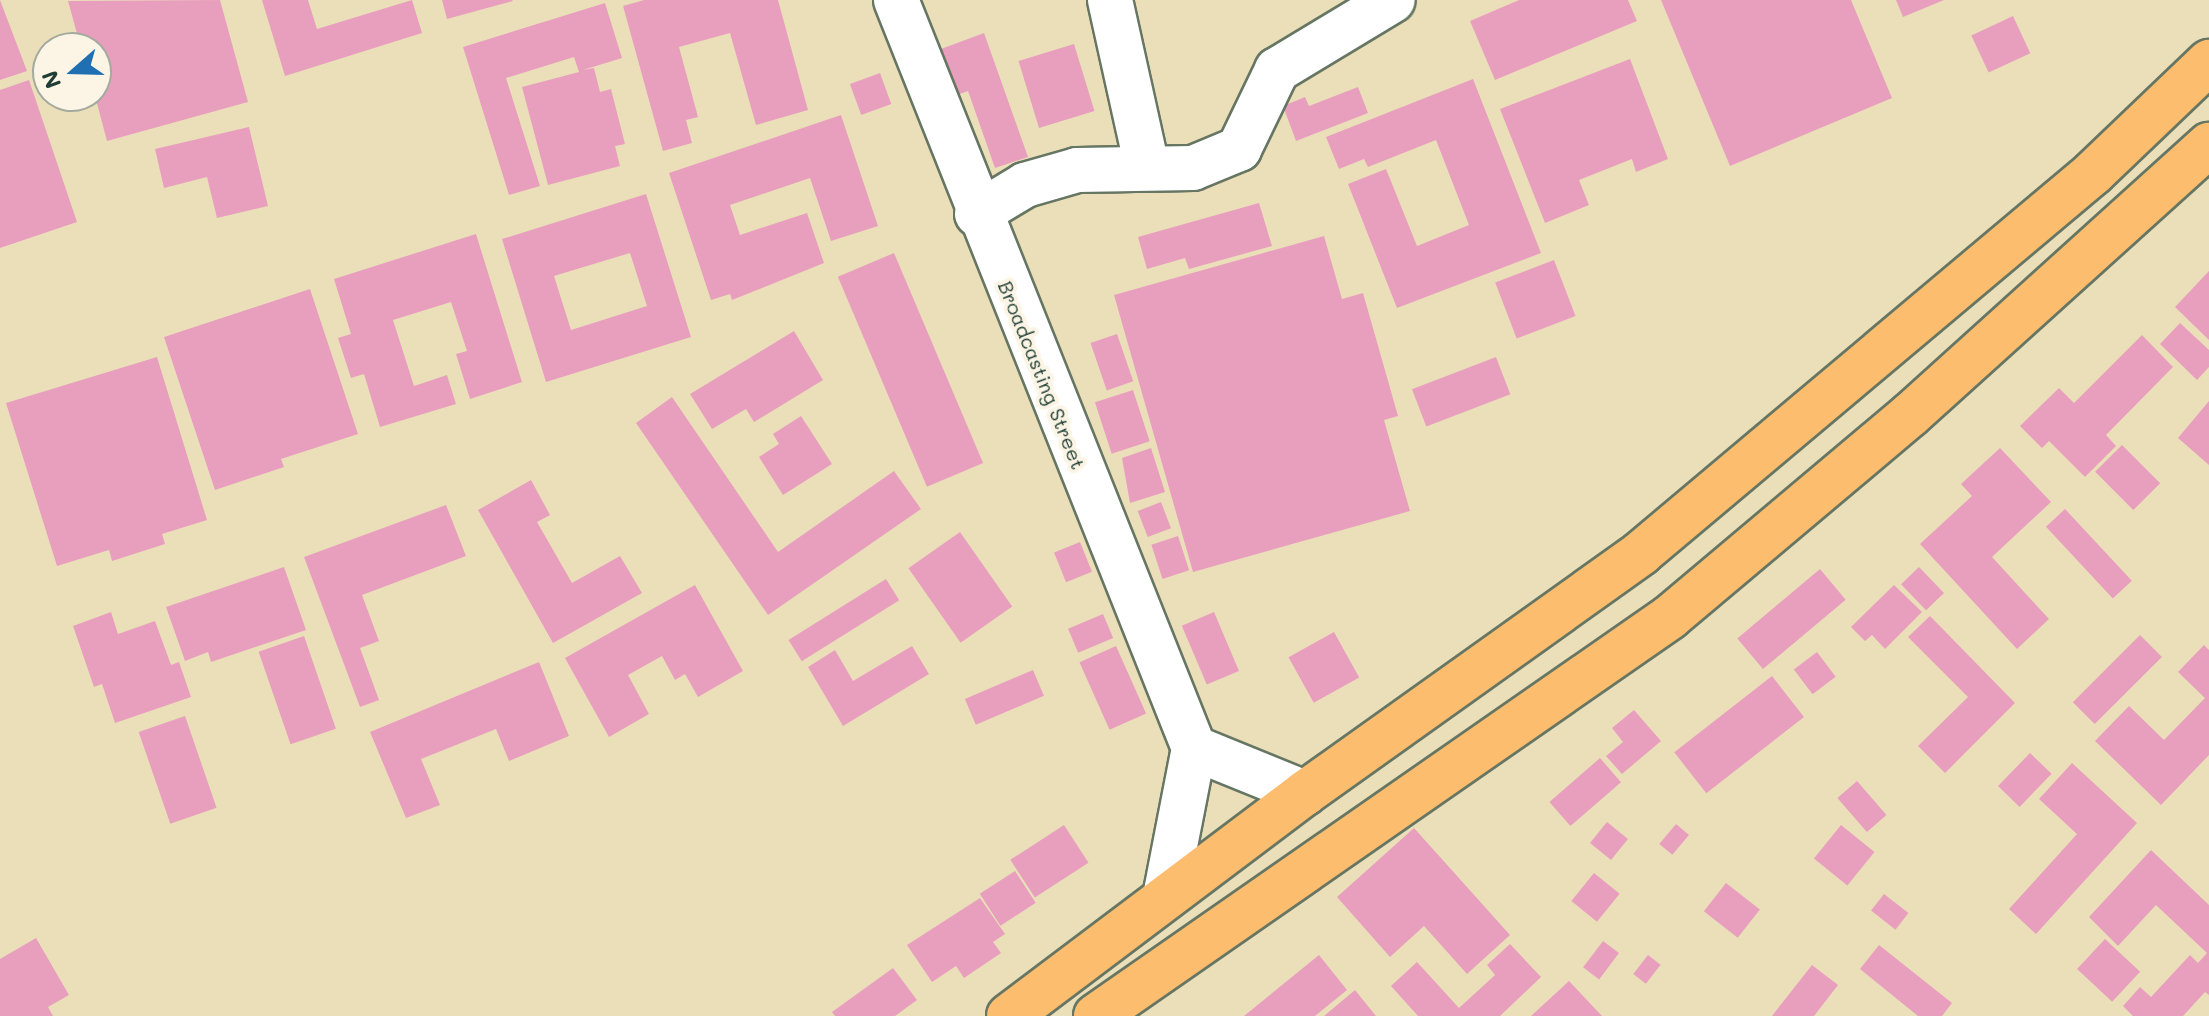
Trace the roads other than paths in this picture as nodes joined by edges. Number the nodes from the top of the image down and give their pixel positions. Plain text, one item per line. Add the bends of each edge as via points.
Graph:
1 (896, 0) edge
2 (1110, 0) edge
3 (1393, 0) edge
4 (2209, 62) edge
5 (2209, 145) edge
6 (1147, 167) junction
7 (977, 214) junction
8 (1194, 748) junction
9 (1305, 793) junction
10 (1165, 897) junction
11 (1009, 1016) edge
12 (1096, 1016) edge

1 - 7 street, Broadcasting Street
2 - 6 street
3 - 6 street via 1277,70 1239,149 1193,168
4 - 9 highway via 2093,173 1641,553
5 - 12 highway via 1910,415 1670,617
6 - 7 street via 1077,170 1025,185
7 - 8 street, Broadcasting Street
8 - 9 street
8 - 10 street
9 - 10 highway
10 - 11 highway

